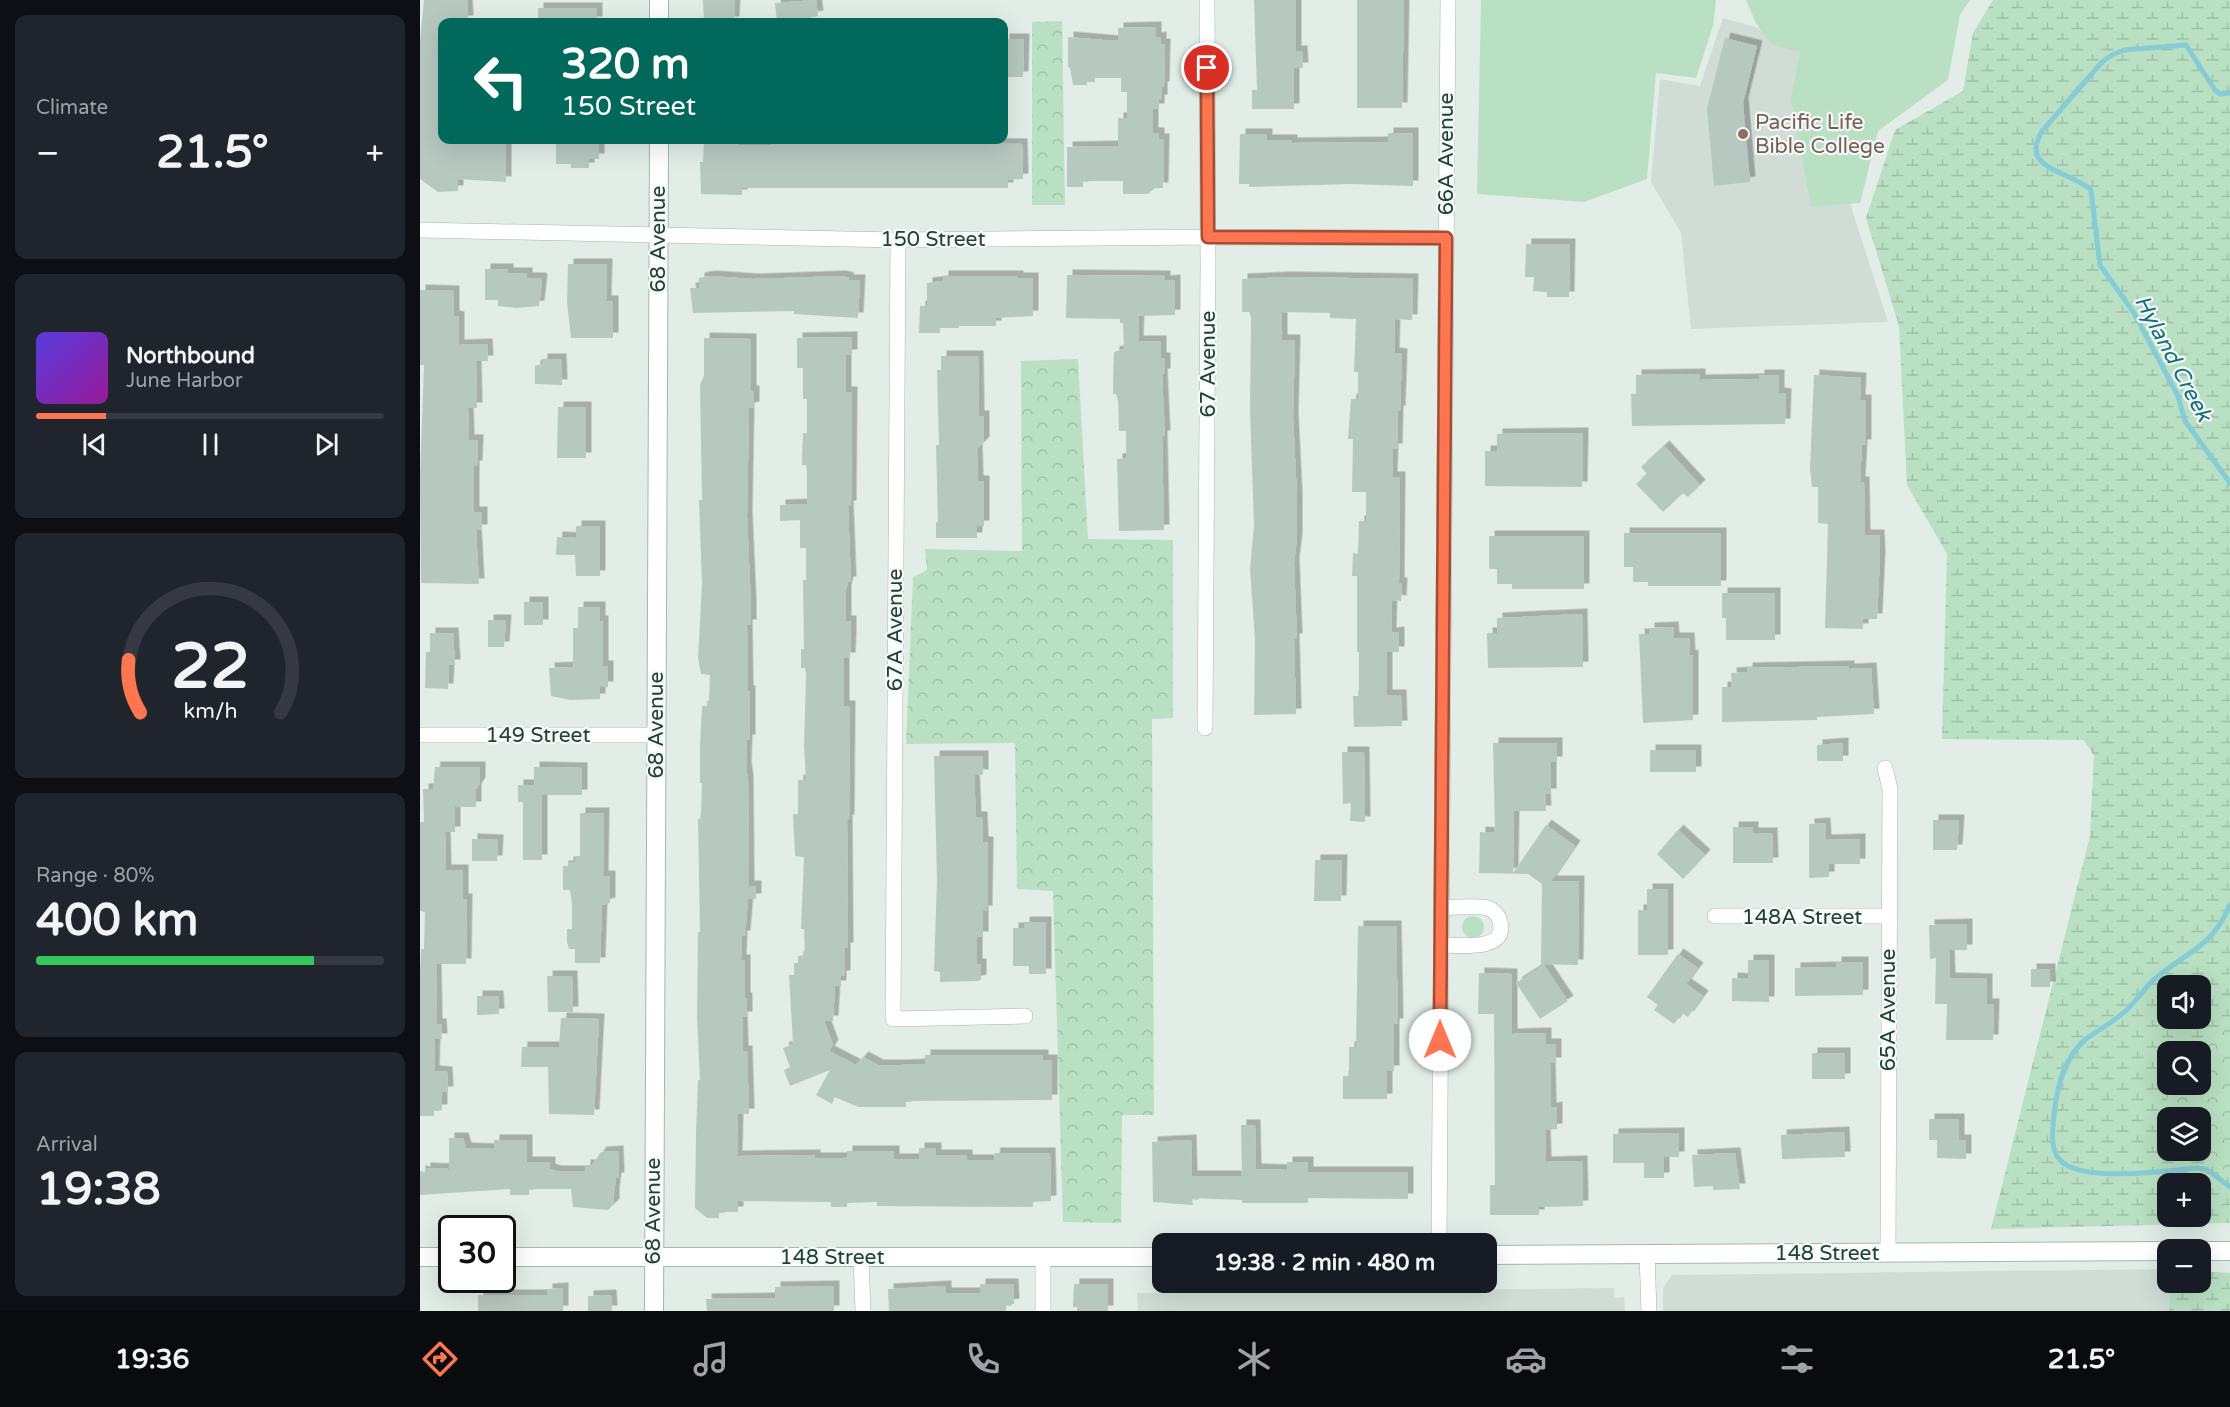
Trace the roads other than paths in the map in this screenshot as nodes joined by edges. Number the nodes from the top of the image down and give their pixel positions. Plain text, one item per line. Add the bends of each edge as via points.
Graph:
1 (659, 0) edge
2 (1206, 0) edge
3 (1448, 0) edge
4 (659, 18) edge
5 (658, 144) edge
6 (420, 230) edge
7 (658, 234) junction
8 (1208, 237) junction
9 (1446, 238) junction
10 (898, 240) junction
11 (1205, 728) dead end
12 (420, 735) edge
13 (656, 735) junction
14 (1885, 768) dead end
15 (1441, 907) junction
16 (1715, 916) dead end
17 (1888, 916) junction
18 (1441, 945) junction
19 (1025, 1016) dead end
20 (1439, 1233) edge
21 (2157, 1251) edge
22 (1888, 1253) junction
23 (1647, 1254) junction
24 (1497, 1255) edge
25 (420, 1257) edge
26 (438, 1257) edge
27 (516, 1257) edge
28 (861, 1257) junction
29 (1043, 1257) junction
30 (1152, 1257) edge
31 (653, 1258) junction
32 (654, 1311) edge
33 (863, 1311) edge
34 (1043, 1311) edge
35 (1649, 1311) edge

1 - 4 street
2 - 8 street, 67 Avenue
3 - 9 street, 66A Avenue
5 - 7 street, 68 Avenue
6 - 7 street, 150 Street
7 - 10 street, 150 Street
7 - 13 street, 68 Avenue
8 - 9 street, 150 Street
8 - 10 street, 150 Street
8 - 11 street, 67 Avenue
9 - 15 street, 66A Avenue
10 - 19 street, 67A Avenue via 893,1019
12 - 13 street, 149 Street
13 - 31 street, 68 Avenue
14 - 17 street, 65A Avenue via 1890,789
15 - 18 street, 66A Avenue
15 - 18 street via 1488,908 1497,915 1501,927 1497,938 1486,945
16 - 17 street, 148A Street
17 - 22 street, 65A Avenue
18 - 20 street, 66A Avenue
21 - 22 street, 148 Street
22 - 23 street, 148 Street
23 - 24 street, 148 Street
23 - 35 street
25 - 26 street
27 - 31 street, 148 Street
28 - 29 street, 148 Street
28 - 31 street, 148 Street
28 - 33 street
29 - 30 street, 148 Street
29 - 34 street
31 - 32 street, 68 Avenue

